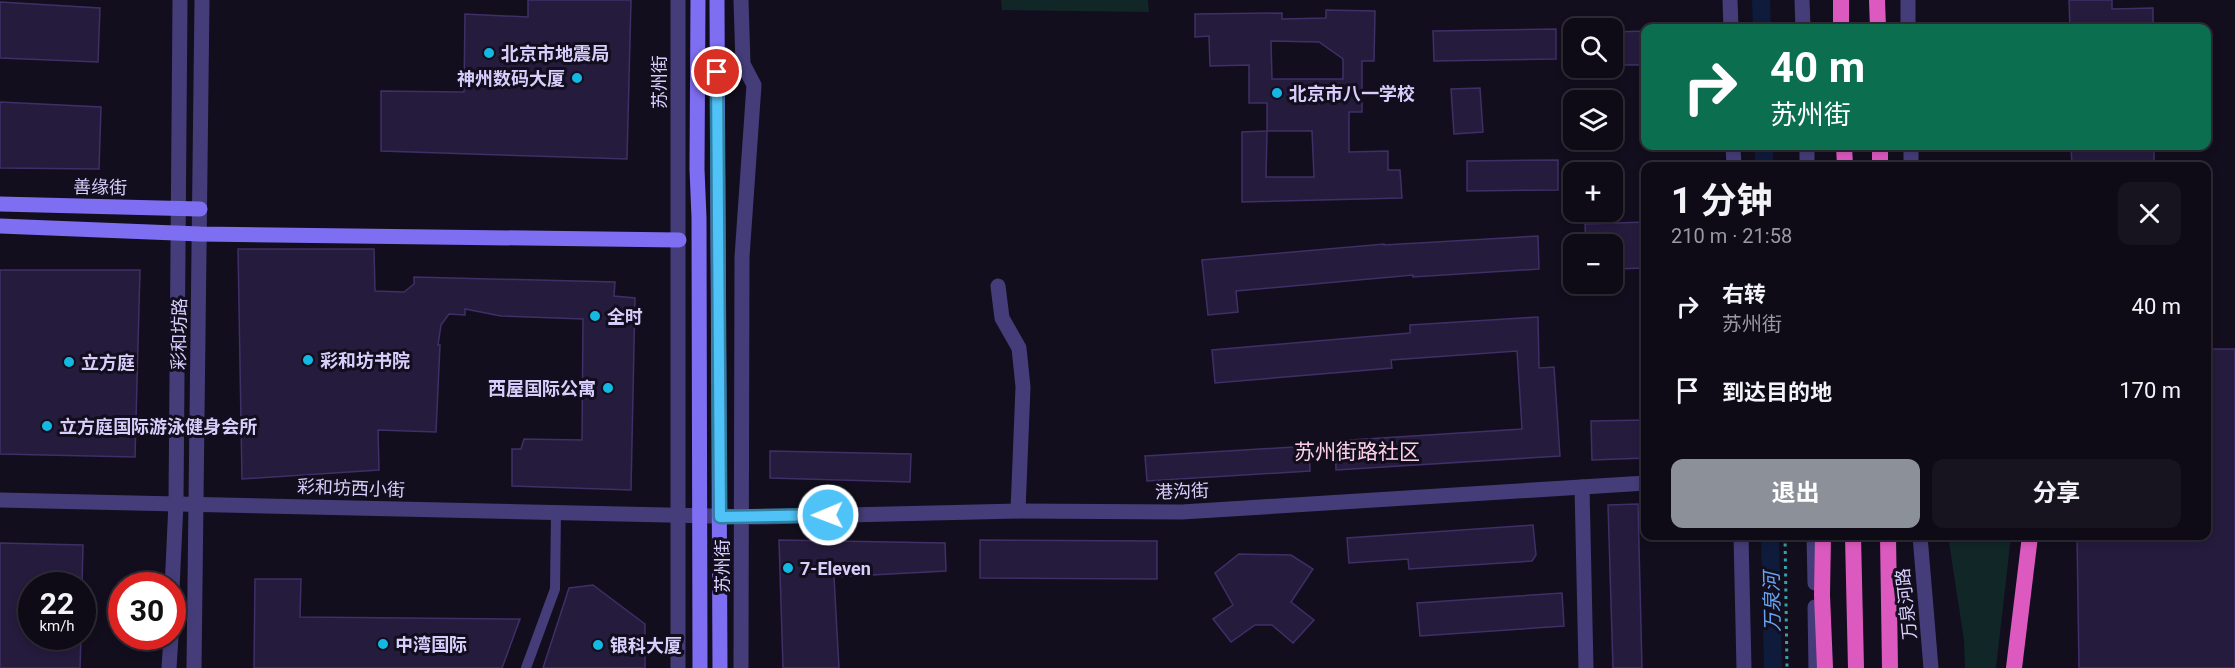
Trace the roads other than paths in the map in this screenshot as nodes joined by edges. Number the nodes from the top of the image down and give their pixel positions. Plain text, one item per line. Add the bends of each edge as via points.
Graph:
1 (180, 0) edge
2 (202, 0) edge
3 (678, 0) edge
4 (698, 0) edge
5 (717, 0) edge
6 (741, 0) edge
7 (1731, 0) edge
8 (1802, 0) edge
9 (1840, 0) edge
10 (1877, 0) edge
11 (1908, 0) edge
12 (1731, 24) edge
13 (1803, 24) edge
14 (1841, 24) edge
15 (1878, 24) edge
16 (1908, 24) edge
17 (0, 204) edge
18 (179, 208) junction
19 (200, 209) junction
20 (0, 226) edge
21 (179, 233) junction
22 (200, 234) junction
23 (679, 240) junction
24 (998, 286) dead end
25 (1641, 483) edge
26 (1582, 487) junction
27 (0, 500) edge
28 (176, 503) junction
29 (196, 504) junction
30 (1018, 511) junction
31 (556, 513) junction
32 (678, 516) junction
33 (700, 517) junction
34 (720, 517) junction
35 (742, 517) junction
36 (1741, 540) edge
37 (1814, 540) edge
38 (1823, 540) edge
39 (1853, 540) edge
40 (1887, 540) edge
41 (1920, 540) edge
42 (2030, 540) edge
43 (173, 572) edge
44 (170, 650) edge
45 (169, 668) edge
46 (194, 668) edge
47 (526, 668) edge
48 (678, 668) edge
49 (700, 668) edge
50 (720, 668) edge
51 (741, 668) edge
52 (1586, 668) edge
53 (1744, 668) edge
54 (1816, 668) edge
55 (1825, 668) edge
56 (1856, 668) edge
57 (1890, 668) edge
58 (1931, 668) edge
59 (2014, 668) edge

1 - 18 street, 彩和坊路
2 - 19 street, 彩和坊路
3 - 23 street, 苏州街
4 - 33 main road, 苏州街
5 - 34 main road, 苏州街
6 - 35 street, 苏州街 via 742,64 754,85 742,257
7 - 12 street
8 - 13 street
9 - 14 highway
10 - 15 highway
11 - 16 street
17 - 18 main road, 善缘街
18 - 19 main road, 善缘街
18 - 21 street, 彩和坊路
19 - 22 street, 彩和坊路
20 - 21 main road
21 - 22 main road
21 - 28 street, 彩和坊路
22 - 23 main road
22 - 29 street, 彩和坊路
23 - 32 street, 苏州街
24 - 30 street via 1002,318 1018,348 1023,387
25 - 26 street, 港沟街
26 - 30 street, 港沟街 via 1182,512
26 - 52 street
27 - 28 street, 彩和坊西小街
28 - 29 street, 彩和坊西小街
28 - 43 street, 彩和坊路
29 - 31 street, 彩和坊西小街
29 - 46 street, 彩和坊路
30 - 35 street, 港沟街
31 - 32 street, 彩和坊西小街
31 - 47 lane via 555,589
32 - 33 street, 彩和坊西小街
32 - 48 street, 苏州街
33 - 34 street, 港沟街
33 - 49 main road, 苏州街
34 - 35 street, 港沟街
34 - 50 main road, 苏州街
35 - 51 street, 苏州街
36 - 53 street
37 - 54 street
38 - 55 highway
39 - 56 highway
40 - 57 highway, 万泉河路
41 - 58 street, 万泉河路
42 - 59 highway
44 - 45 street

